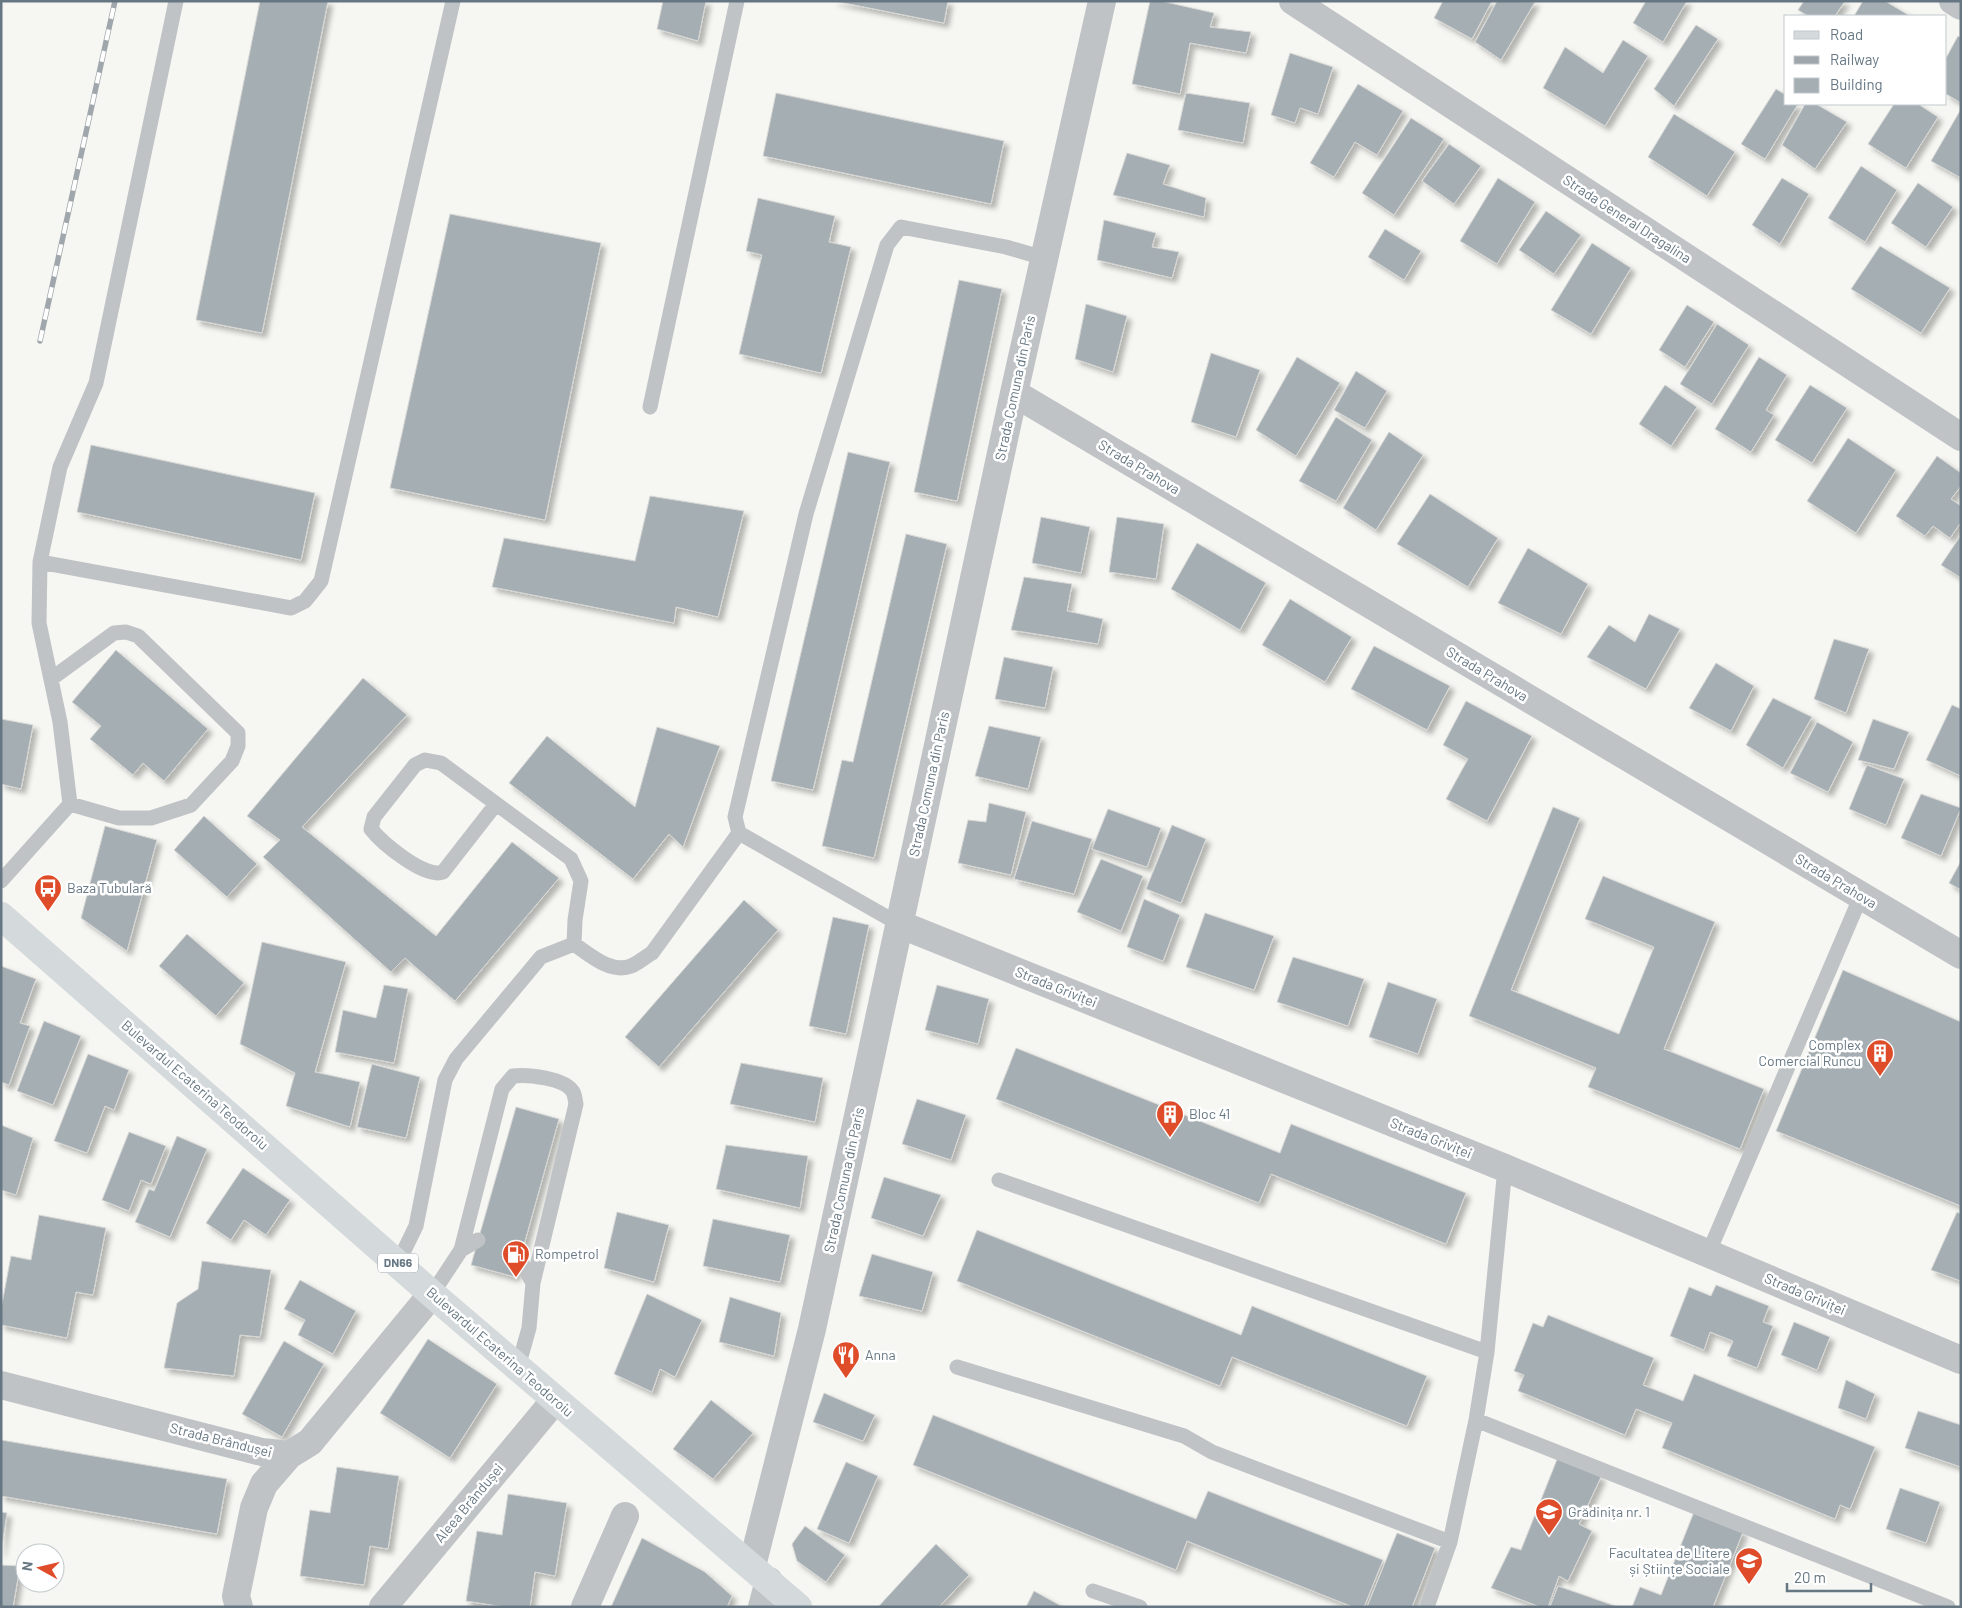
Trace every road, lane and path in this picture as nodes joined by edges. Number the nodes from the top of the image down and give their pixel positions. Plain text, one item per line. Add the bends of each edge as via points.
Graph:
1 (176, 1) edge
2 (453, 1) edge
3 (737, 1) edge
4 (1102, 1) edge
5 (1293, 1) edge
6 (1953, 1) edge
7 (1961, 6) edge
8 (1044, 258) junction
9 (1014, 393) junction
10 (650, 407) dead end
11 (1961, 437) edge
12 (40, 562) junction
13 (51, 679) junction
14 (70, 804) junction
15 (496, 804) junction
16 (740, 834) junction
17 (1, 881) edge
18 (1861, 896) junction
19 (1, 916) edge
20 (899, 924) junction
21 (574, 944) junction
22 (1961, 955) edge
23 (1505, 1168) junction
24 (999, 1180) dead end
25 (478, 1240) dead end
26 (461, 1250) junction
27 (1708, 1254) junction
28 (520, 1260) dead end
29 (398, 1263) junction
30 (533, 1283) junction
31 (432, 1294) junction
32 (1486, 1352) junction
33 (1961, 1360) edge
34 (518, 1367) junction
35 (957, 1367) dead end
36 (1, 1384) edge
37 (556, 1400) junction
38 (1476, 1420) junction
39 (289, 1455) junction
40 (625, 1516) dead end
41 (1450, 1542) junction
42 (761, 1585) edge
43 (1093, 1591) dead end
44 (239, 1607) edge
45 (383, 1607) edge
46 (585, 1607) edge
47 (798, 1607) edge
48 (1140, 1607) edge
49 (1427, 1607) edge
50 (1948, 1607) edge

1 - 12 lane via 96,383 60,467
2 - 12 lane via 321,581 305,601 291,608
3 - 10 lane
4 - 8 street, Strada Comuna din Paris
5 - 11 street, Strada General Dragalina
6 - 7 street
8 - 9 street, Strada Comuna din Paris
8 - 16 lane via 1006,247 901,227 887,244 806,514 735,817
9 - 18 street, Strada Prahova
9 - 20 street, Strada Comuna din Paris
12 - 13 lane via 39,623
13 - 14 lane
13 - 14 lane via 114,633 126,632 138,636 238,733 238,746 232,761 190,805 151,818 119,818
14 - 17 lane
15 - 15 lane via 441,764 425,760 415,765 374,817 371,829 378,838 424,871 436,874 443,872
15 - 21 lane via 571,859 581,881 574,920
16 - 20 lane
16 - 21 lane via 652,953 631,966 615,968
18 - 22 street, Strada Prahova
18 - 27 lane
19 - 29 main road, Bulevardul Ecaterina Teodoroiu / DN66
20 - 23 street, Strada Griviței
20 - 42 street, Strada Comuna din Paris
21 - 29 lane via 540,958 456,1059 445,1080 416,1226
23 - 27 street, Strada Griviței
23 - 32 lane
24 - 32 lane
25 - 26 lane
26 - 30 lane via 502,1089 513,1076 528,1074 566,1084 573,1091 576,1104
26 - 31 lane
27 - 33 street, Strada Griviței
28 - 30 lane
29 - 31 main road, Bulevardul Ecaterina Teodoroiu / DN66
30 - 34 lane via 530,1328
31 - 34 main road, Bulevardul Ecaterina Teodoroiu / DN66
31 - 39 street, Strada Brândușei via 310,1442
32 - 38 lane
34 - 37 main road, Bulevardul Ecaterina Teodoroiu / DN66
35 - 41 lane via 1184,1436 1212,1452
36 - 39 street, Strada Brândușei via 262,1452
37 - 42 main road, Bulevardul Ecaterina Teodoroiu / DN66
37 - 45 street, Aleea Brândușei
38 - 41 lane
38 - 50 lane
39 - 44 street via 264,1484 254,1508 236,1596
40 - 46 street
41 - 49 lane
42 - 47 main road, Bulevardul Ecaterina Teodoroiu / DN66
43 - 48 lane

